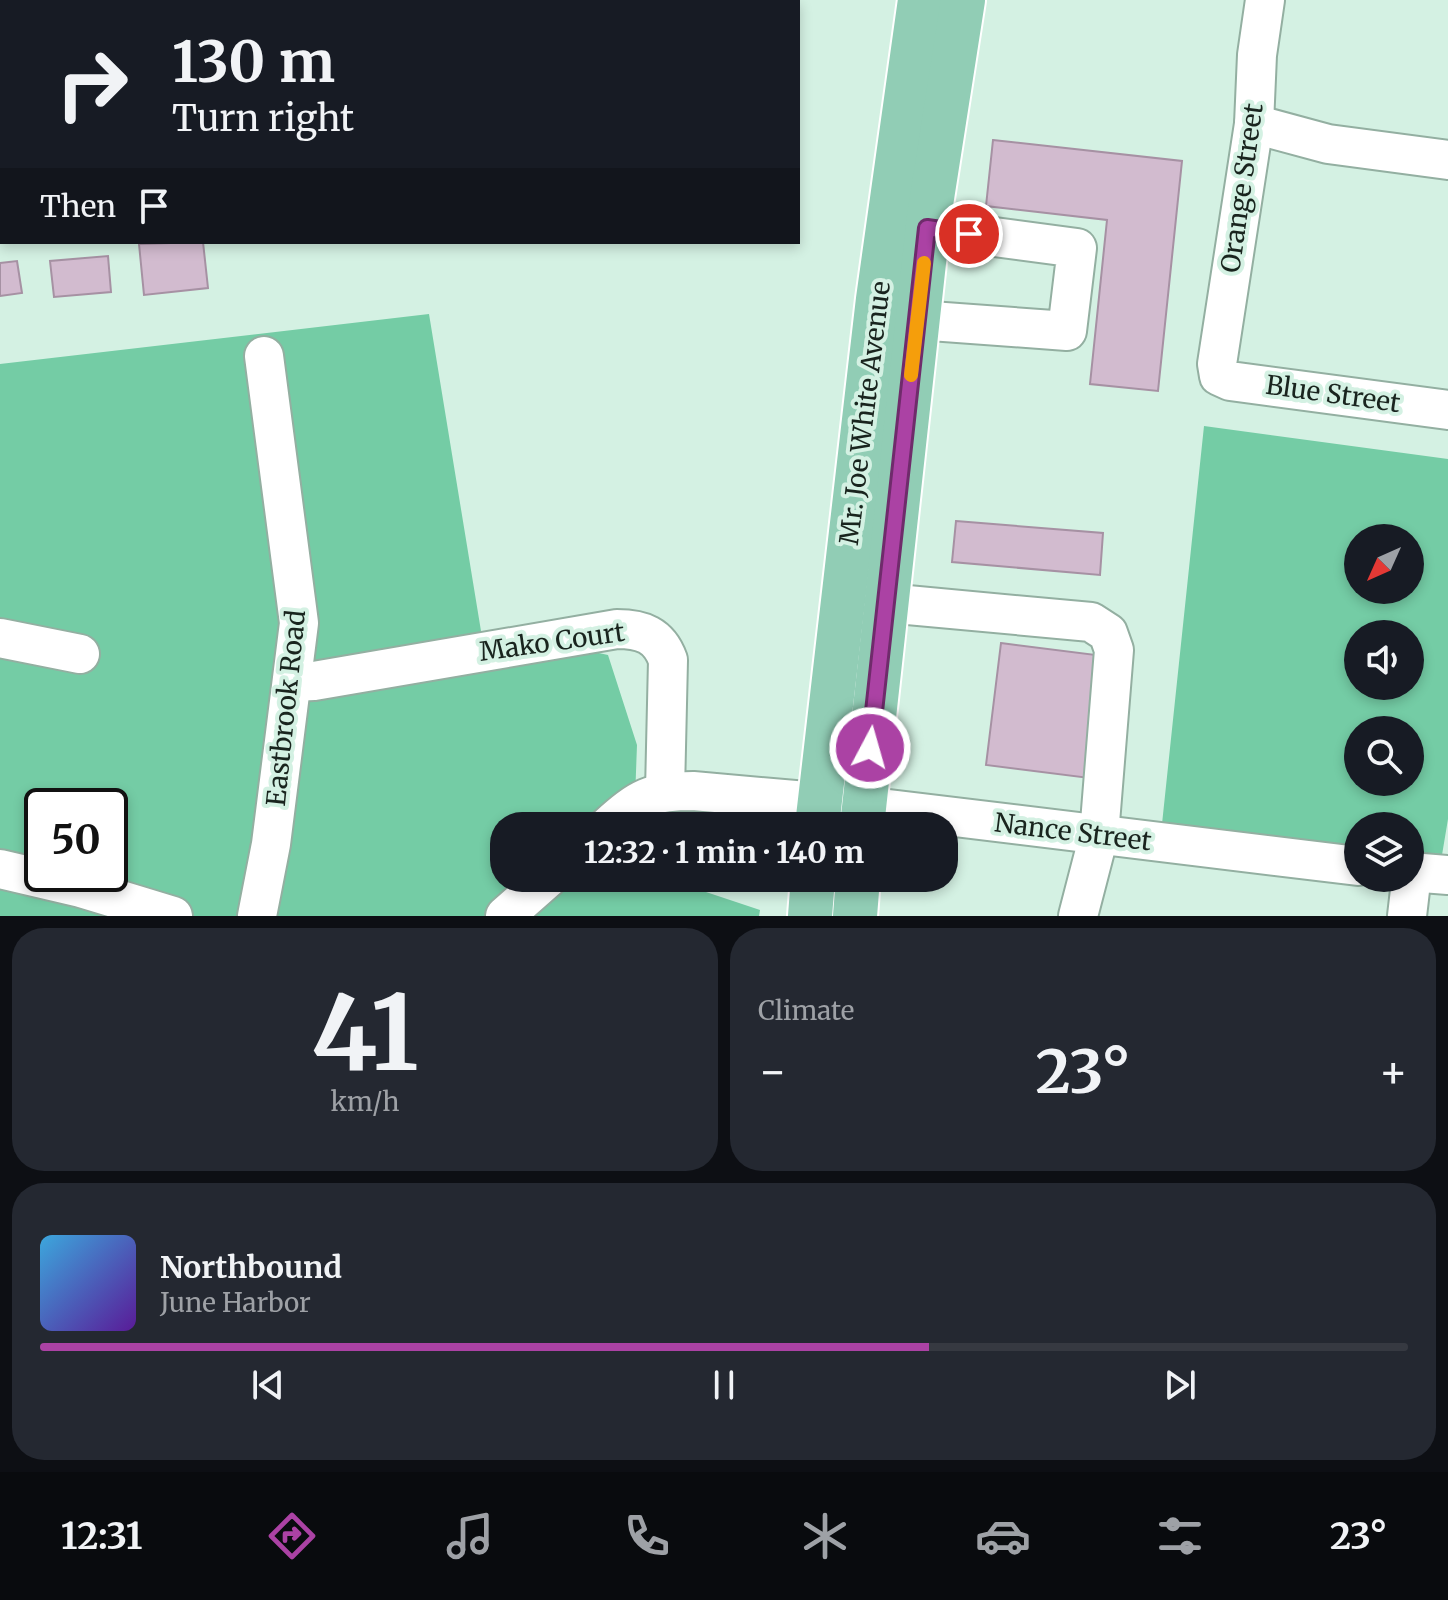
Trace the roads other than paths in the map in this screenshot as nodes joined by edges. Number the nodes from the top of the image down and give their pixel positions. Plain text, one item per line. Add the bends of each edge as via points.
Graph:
1 (920, 0) edge
2 (963, 0) edge
3 (1265, 0) edge
4 (1254, 124) junction
5 (1448, 160) edge
6 (927, 228) junction
7 (917, 320) junction
8 (264, 356) dead end
9 (1219, 376) joint
10 (1448, 410) edge
11 (886, 603) junction
12 (0, 638) edge
13 (80, 654) dead end
14 (292, 682) junction
15 (665, 791) junction
16 (625, 812) edge
17 (805, 812) edge
18 (818, 812) edge
19 (863, 812) edge
20 (958, 824) edge
21 (1099, 835) junction
22 (1344, 864) edge
23 (0, 869) edge
24 (532, 892) edge
25 (812, 892) edge
26 (857, 892) edge
27 (1416, 892) edge
28 (173, 916) edge
29 (257, 916) edge
30 (505, 916) edge
31 (810, 916) edge
32 (855, 916) edge
33 (1078, 916) edge
34 (1407, 916) edge

1 - 18 main road, Mr. Joe White Avenue via 878,299
2 - 6 main road, Mr. Joe White Avenue
3 - 4 street, Orange Street
4 - 5 street via 1328,144
4 - 9 street, Orange Street
6 - 7 main road, Mr. Joe White Avenue
6 - 7 street via 1077,248 1067,331
7 - 11 main road, Mr. Joe White Avenue
8 - 14 street, Eastbrook Road via 298,602
9 - 10 street, Blue Street
11 - 19 main road, Mr. Joe White Avenue
11 - 21 street via 1091,622 1108,633 1114,650
12 - 13 street
14 - 15 street, Mako Court via 617,629 645,632 659,642 668,660
14 - 29 street, Eastbrook Road
15 - 16 street via 644,797
15 - 17 street, Nance Street
20 - 21 street, Nance Street
21 - 22 street, Nance Street
21 - 33 street
23 - 28 street
24 - 30 street
25 - 31 main road
26 - 32 main road
27 - 34 street

